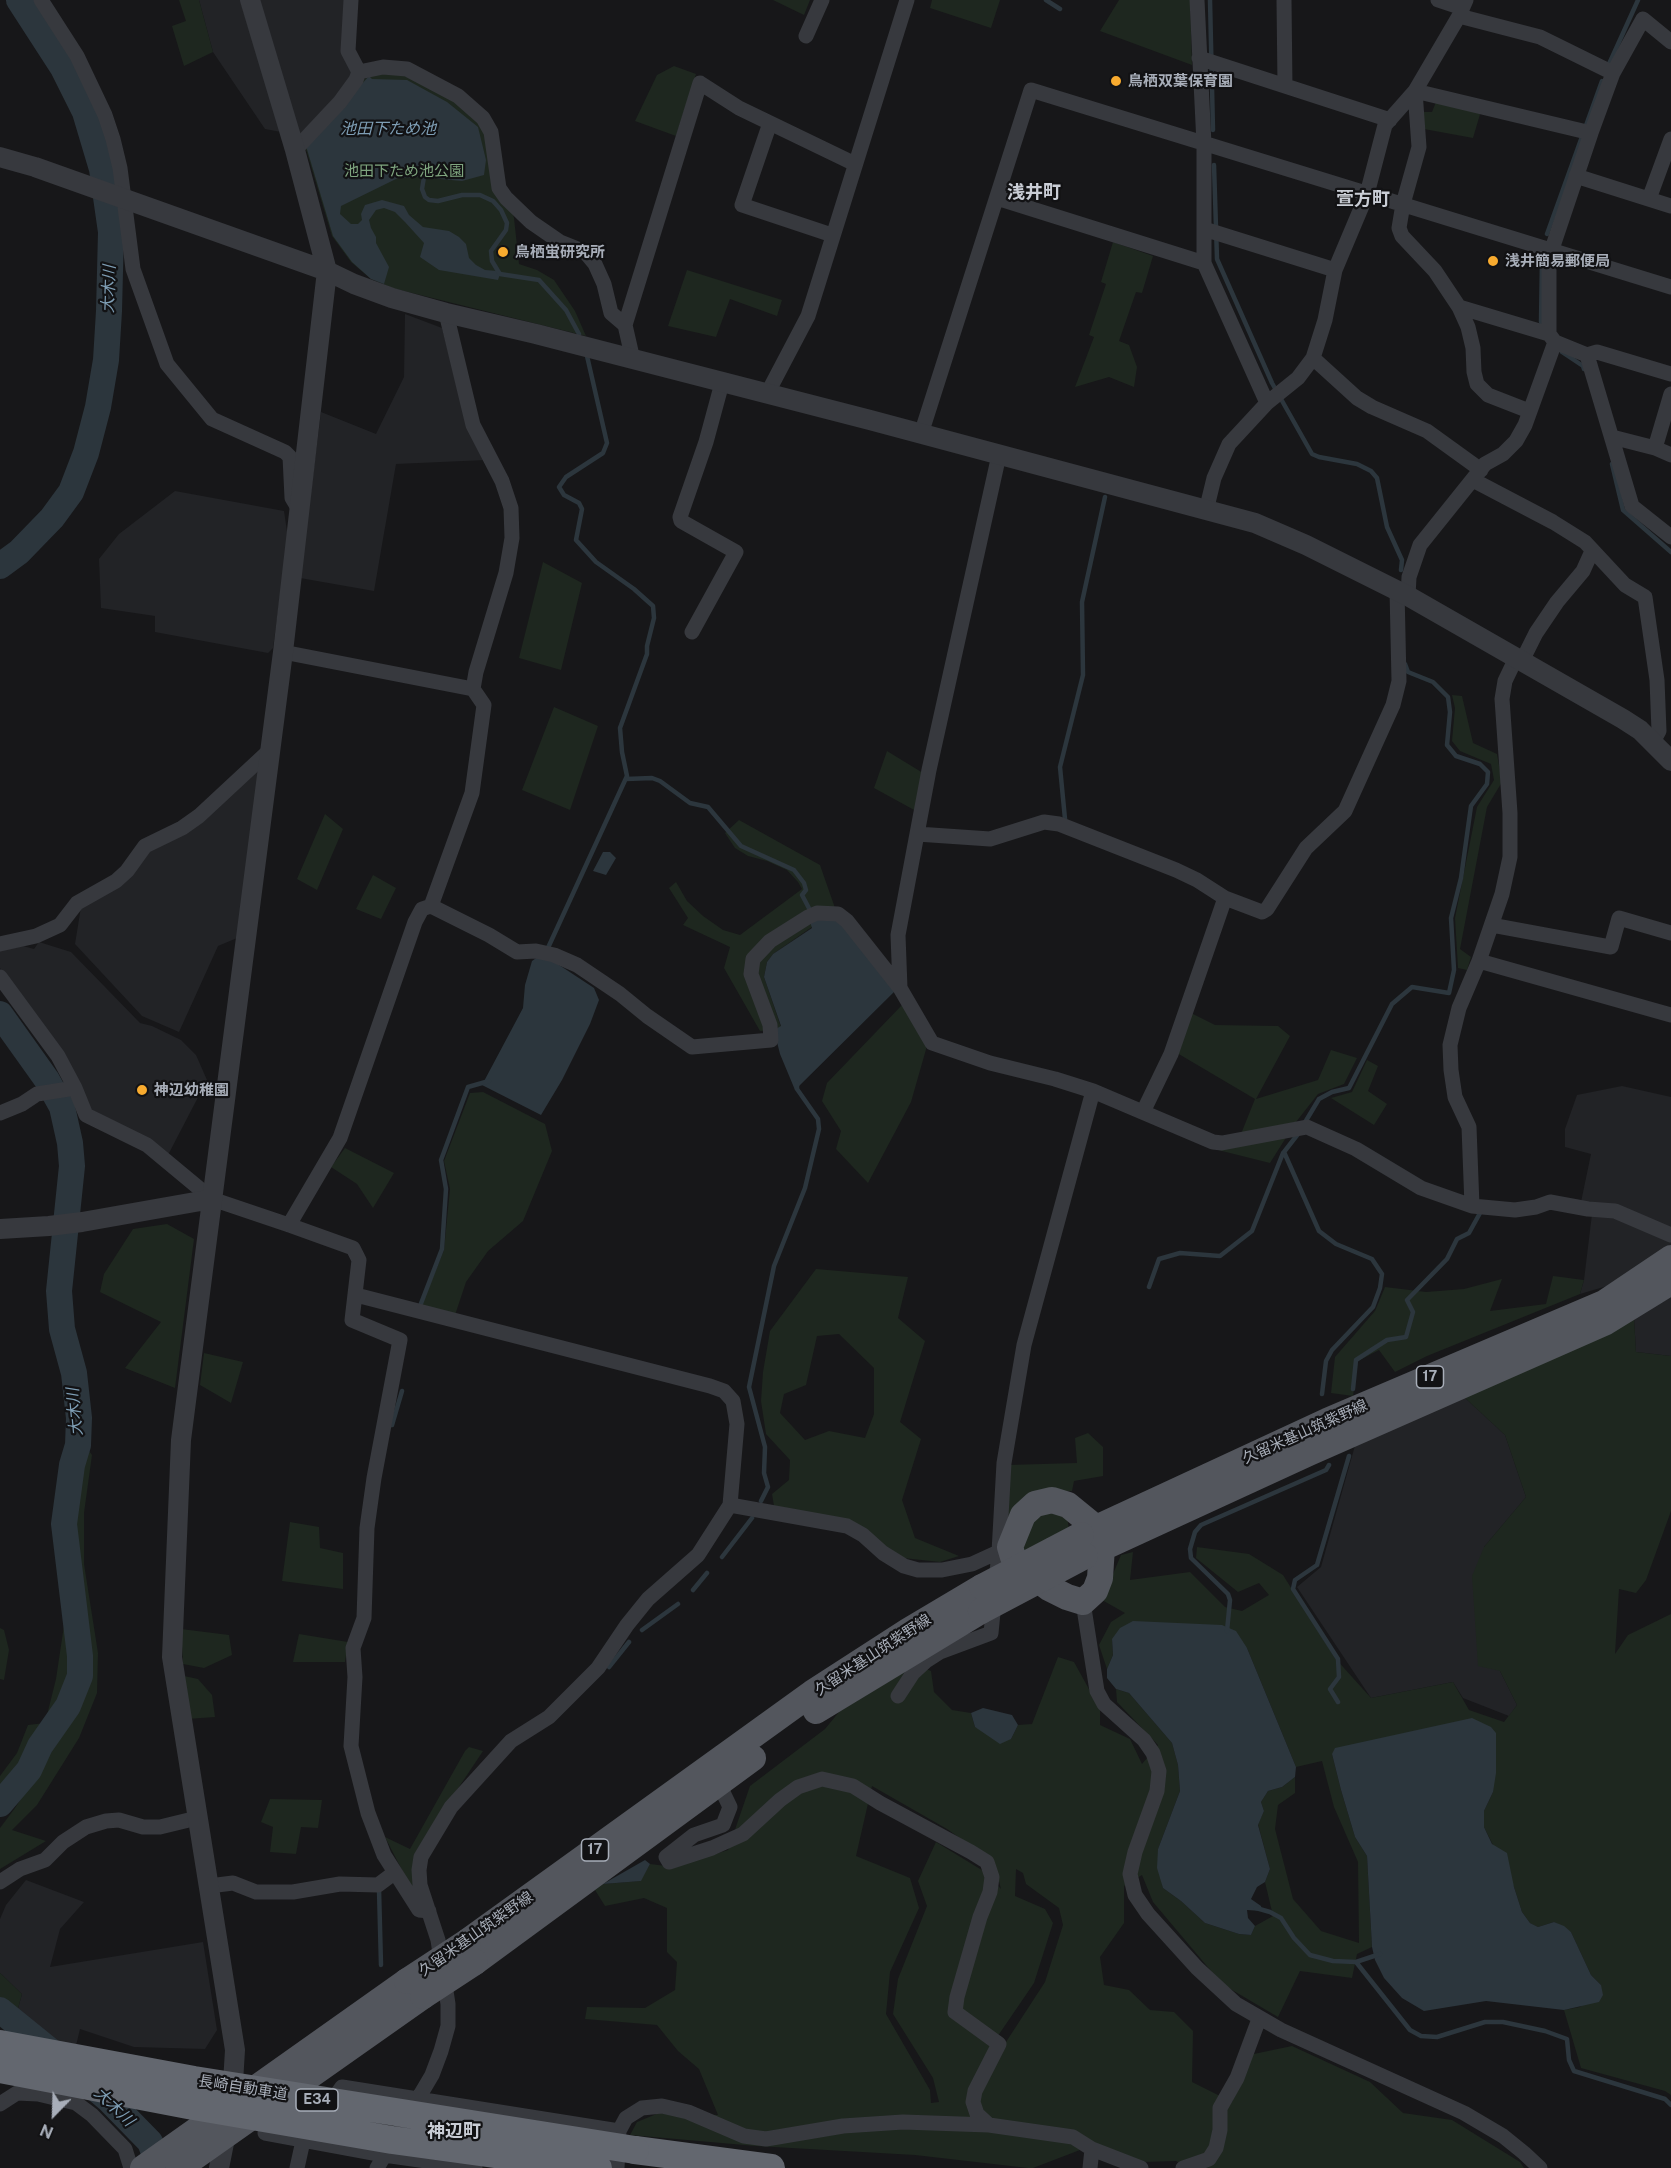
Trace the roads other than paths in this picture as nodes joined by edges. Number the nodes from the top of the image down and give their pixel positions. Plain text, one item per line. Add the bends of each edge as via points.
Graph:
1 (41, 0) edge
2 (250, 0) edge
3 (351, 0) edge
4 (822, 0) edge
5 (907, 0) edge
6 (1197, 0) edge
7 (1284, 0) edge
8 (1438, 0) edge
9 (1462, 8) edge
10 (806, 36) dead end
11 (1671, 42) edge
12 (1200, 58) junction
13 (359, 72) junction
14 (1613, 73) junction
15 (1285, 86) junction
16 (1415, 91) junction
17 (1390, 120) junction
18 (770, 123) junction
19 (1584, 131) junction
20 (1671, 139) edge
21 (1204, 144) junction
22 (296, 150) junction
23 (0, 157) edge
24 (855, 164) junction
25 (1576, 176) junction
26 (1367, 194) junction
27 (997, 198) junction
28 (121, 199) junction
29 (1649, 199) junction
30 (1403, 204) junction
31 (1671, 206) edge
32 (1204, 229) junction
33 (832, 235) junction
34 (1552, 249) junction
35 (1204, 263) junction
36 (1335, 270) junction
37 (327, 271) junction
38 (1671, 287) edge
39 (1459, 307) junction
40 (446, 313) junction
41 (625, 325) junction
42 (1552, 338) junction
43 (1587, 355) junction
44 (1313, 358) junction
45 (633, 360) junction
46 (1671, 374) edge
47 (722, 382) junction
48 (767, 394) junction
49 (1671, 394) edge
50 (1275, 398) junction
51 (1529, 411) junction
52 (921, 434) junction
53 (1612, 437) junction
54 (1655, 448) junction
55 (999, 455) junction
56 (1671, 455) edge
57 (1477, 475) junction
58 (299, 510) junction
59 (1206, 511) junction
60 (1671, 537) edge
61 (1592, 551) junction
62 (1403, 593) junction
63 (692, 632) dead end
64 (283, 652) junction
65 (1519, 659) junction
66 (473, 688) junction
67 (270, 750) junction
68 (1665, 753) edge
69 (917, 834) junction
70 (1225, 898) junction
71 (430, 906) junction
72 (1492, 925) junction
73 (1671, 933) edge
74 (0, 944) edge
75 (1479, 961) junction
76 (0, 977) edge
77 (900, 988) junction
78 (1671, 1015) edge
79 (73, 1088) junction
80 (1093, 1091) junction
81 (1143, 1112) junction
82 (0, 1113) edge
83 (212, 1199) junction
84 (1472, 1206) junction
85 (290, 1225) junction
86 (0, 1229) edge
87 (1671, 1235) edge
88 (1671, 1258) edge
89 (1671, 1282) edge
90 (356, 1295) junction
91 (730, 1505) junction
92 (1091, 1541) junction
93 (1004, 1550) junction
94 (982, 1599) junction
95 (1083, 1602) junction
96 (898, 1696) dead end
97 (719, 1784) junction
98 (197, 1818) junction
99 (394, 1873) junction
100 (0, 1882) edge
101 (209, 1886) junction
102 (429, 1911) junction
103 (471, 1951) junction
104 (415, 1989) junction
105 (1259, 2019) junction
106 (0, 2044) edge
107 (0, 2062) edge
108 (0, 2069) edge
109 (0, 2089) edge
110 (17, 2093) junction
111 (417, 2100) junction
112 (232, 2103) junction
113 (0, 2104) edge
114 (989, 2125) junction
115 (226, 2133) junction
116 (265, 2133) dead end
117 (303, 2141) junction
118 (624, 2150) edge
119 (1091, 2158) edge
120 (173, 2159) edge
121 (380, 2161) edge
122 (132, 2168) edge
123 (143, 2168) edge
124 (219, 2168) edge
125 (297, 2168) edge
126 (475, 2168) edge
127 (598, 2168) edge
128 (771, 2168) edge
129 (1141, 2168) edge
130 (1183, 2168) edge
131 (1540, 2168) edge

1 - 28 street via 69,42 105,115 120,168
2 - 22 street
3 - 13 street via 348,51
4 - 10 street
5 - 24 street
6 - 12 street
7 - 15 street
8 - 9 street
9 - 14 street via 1540,37
9 - 16 street
11 - 14 street via 1643,19
12 - 15 street
12 - 21 street
13 - 22 street via 340,102
13 - 41 street via 382,67 407,69 458,96 483,117 491,132 496,174 506,198 560,242 585,252 604,284 611,313
14 - 19 street
15 - 17 street
16 - 17 street
16 - 19 street
16 - 30 street via 1419,147
17 - 26 street via 1385,125
18 - 24 street
18 - 33 street via 742,205
18 - 41 street via 700,83
19 - 25 street
20 - 29 street
21 - 26 street
21 - 27 street via 1031,90
21 - 32 street
22 - 37 street
23 - 28 street
24 - 33 street
25 - 29 street
25 - 34 street
26 - 30 street
26 - 36 street
27 - 35 street
27 - 52 street
28 - 37 street
28 - 58 street via 133,270 167,364 212,420 290,457 292,498
29 - 31 street
30 - 34 street
30 - 39 street via 1398,228 1402,236 1435,271
32 - 35 street
32 - 36 street
33 - 48 street via 808,316
34 - 38 street
34 - 42 street
35 - 50 street
36 - 44 street
37 - 40 street via 392,298
37 - 58 street
39 - 42 street
39 - 51 street via 1473,348 1477,384 1488,395
40 - 45 street
40 - 66 street via 473,425 502,481 511,508 512,538 506,573
41 - 45 street
42 - 43 street
42 - 51 street
43 - 46 street via 1597,352
43 - 53 street
44 - 50 street
44 - 57 street via 1357,398 1427,431
45 - 47 street
47 - 48 street
47 - 63 street via 680,518 736,552
48 - 52 street
49 - 54 street
50 - 59 street via 1229,444 1214,478
51 - 57 street via 1516,441
52 - 55 street
53 - 54 street
53 - 60 street via 1632,507
54 - 56 street
55 - 59 street
55 - 69 street
57 - 61 street via 1585,542
57 - 62 street via 1420,545
58 - 64 street
59 - 62 street via 1255,523
61 - 65 street via 1583,571
61 - 68 street via 1625,585 1645,597 1657,680 1659,731
62 - 65 street
62 - 70 street via 1399,681 1345,811 1306,848 1268,909 1262,912
64 - 66 street
64 - 67 street
65 - 68 street via 1623,719
65 - 72 street via 1505,681 1502,699 1510,857
66 - 71 street via 483,705 472,792
67 - 74 street via 199,816 145,846 127,871 77,903 60,926
67 - 83 street
69 - 70 street via 990,839 1044,822 1059,824 1176,870
69 - 77 street via 898,935
70 - 81 street via 1172,1054
71 - 77 street via 518,951 554,955 577,965 692,1047 771,1040 770,1025 751,974 753,959 770,941 812,915 838,914 847,921
71 - 85 street via 422,909 415,921 340,1138
72 - 73 street via 1611,947 1619,918
72 - 75 street
75 - 78 street
75 - 84 street via 1459,1008 1450,1045 1455,1097 1469,1127
76 - 79 street via 52,1048
77 - 80 street via 933,1043
79 - 82 street via 37,1094
79 - 83 street via 86,1115 147,1145
80 - 81 street
80 - 93 street via 1024,1345 1004,1463
81 - 84 street via 1221,1143 1300,1129 1356,1149 1421,1188
83 - 85 street
83 - 86 street via 82,1222
83 - 98 street via 181,1440 172,1657
84 - 87 street via 1515,1210 1550,1202 1615,1211
85 - 90 street via 353,1248 359,1260
88 - 92 main road, 久留米基山筑紫野線 / 17 via 1604,1303 1327,1421
89 - 92 main road, 久留米基山筑紫野線 / 17 via 1606,1322 1308,1453
90 - 91 street via 724,1391 733,1401 738,1424
90 - 99 street via 352,1320 400,1340 367,1528 364,1618 353,1648 351,1746 368,1813
91 - 93 street via 847,1527 904,1566 918,1570 972,1564
91 - 102 street via 698,1555 648,1599 598,1668 549,1717 511,1741 451,1808 421,1857 420,1885
92 - 93 main road via 1068,1505 1052,1500 1035,1504 1023,1515
92 - 94 main road, 久留米基山筑紫野線 / 17, bridge
92 - 95 main road via 1100,1578 1095,1591
93 - 95 main road via 1049,1588
93 - 96 street via 991,1633 926,1660
94 - 97 main road, 久留米基山筑紫野線 / 17 via 813,1713
94 - 103 main road, 久留米基山筑紫野線 / 17 via 908,1631 812,1694
95 - 105 street via 1097,1691 1104,1704 1144,1740 1159,1771 1157,1791 1130,1874 1135,1895 1158,1926 1216,1988
97 - 103 main road, 久留米基山筑紫野線 / 17
97 - 114 street via 730,1807 723,1825 693,1835 666,1857 669,1862 743,1834 798,1787 822,1779 853,1786 987,1862 992,1877 990,1892 957,1997 956,2012 999,2044 973,2102 977,2114
98 - 100 street via 160,1827 119,1820 86,1827 45,1860
98 - 101 street
99 - 101 street via 378,1885 340,1884 293,1892 256,1892 233,1883
99 - 102 street via 419,1910
101 - 112 street via 235,2050
102 - 111 street via 440,1951 448,2026 432,2075
103 - 104 main road, 久留米基山筑紫野線 / 17, bridge
104 - 112 main road, 久留米基山筑紫野線 / 17
104 - 115 main road, 久留米基山筑紫野線 / 17
105 - 130 street via 1237,2078 1220,2108 1216,2148 1209,2159
105 - 131 street via 1464,2113 1503,2136
106 - 118 highway, 長崎自動車道 / E34, bridge via 205,2082
107 - 110 street
108 - 127 highway, 長崎自動車道 / E34, bridge via 392,2140
109 - 110 street
110 - 113 street
110 - 122 street via 76,2103 125,2149
111 - 117 street via 342,2087
111 - 118 street
111 - 121 street
112 - 115 street
112 - 120 main road, 久留米基山筑紫野線 / 17
114 - 118 street via 903,2122 843,2126 766,2139 744,2136 688,2112 662,2106 642,2108 627,2118
114 - 119 street via 1073,2137
115 - 120 main road, 久留米基山筑紫野線 / 17
115 - 124 street
116 - 117 street
117 - 121 street
117 - 125 street
118 - 128 highway, 長崎自動車道 / E34
119 - 129 street
120 - 123 main road, 久留米基山筑紫野線 / 17
121 - 126 street

